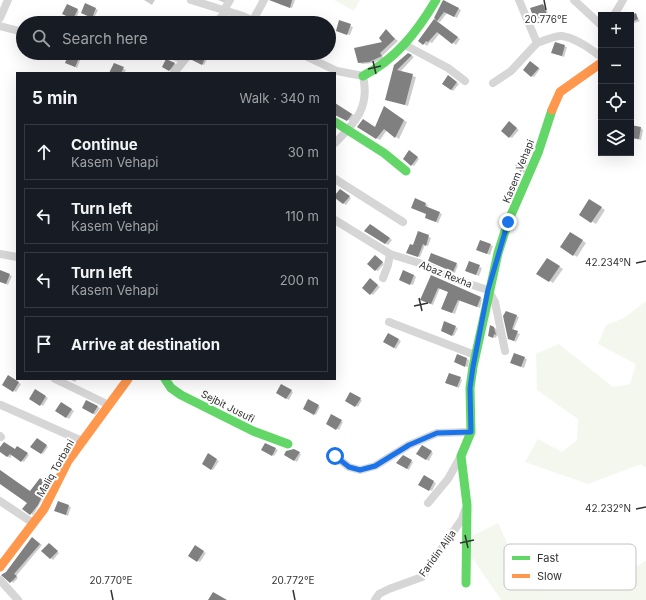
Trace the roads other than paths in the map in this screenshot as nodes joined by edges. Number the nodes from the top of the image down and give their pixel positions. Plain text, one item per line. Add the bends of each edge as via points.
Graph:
1 (8, 0) edge
2 (191, 0) edge
3 (230, 0) edge
4 (264, 0) edge
5 (436, 0) edge
6 (519, 0) edge
7 (574, 0) edge
8 (623, 0) edge
9 (225, 10) junction
10 (616, 12) edge
11 (220, 16) edge
12 (242, 16) edge
13 (258, 16) edge
14 (0, 18) edge
15 (598, 23) edge
16 (0, 26) edge
17 (16, 30) edge
18 (537, 43) junction
19 (405, 45) junction
20 (598, 55) edge
21 (184, 60) edge
22 (314, 60) edge
23 (598, 65) edge
24 (175, 72) edge
25 (363, 76) junction
26 (465, 81) dead end
27 (493, 83) dead end
28 (336, 123) edge
29 (348, 129) junction
30 (336, 142) edge
31 (406, 171) dead end
32 (336, 180) edge
33 (336, 221) edge
34 (404, 222) dead end
35 (0, 254) edge
36 (390, 254) junction
37 (16, 256) edge
38 (383, 278) dead end
39 (488, 290) junction
40 (389, 322) dead end
41 (504, 351) dead end
42 (475, 355) junction
43 (57, 380) edge
44 (127, 380) edge
45 (166, 380) edge
46 (1, 404) dead end
47 (109, 405) junction
48 (471, 432) junction
49 (82, 441) junction
50 (288, 444) dead end
51 (335, 456) dead end
52 (461, 456) junction
53 (0, 501) edge
54 (428, 503) dead end
55 (467, 506) junction
56 (33, 522) junction
57 (0, 567) edge
58 (0, 580) edge
59 (466, 584) dead end
60 (18, 600) edge
61 (375, 600) edge

1 - 14 street
2 - 9 street
3 - 9 street
4 - 13 street
5 - 19 street via 419,29
6 - 18 street
7 - 15 street
8 - 10 street
9 - 11 street
9 - 12 street
16 - 17 street
18 - 20 street via 560,36 575,41
18 - 27 street via 511,71
19 - 25 street via 392,59
19 - 26 street via 448,68
21 - 24 street
22 - 25 street via 337,71
23 - 39 street, Kasem Vehapi via 560,92 553,105 538,153 508,222
25 - 29 street via 365,102
28 - 29 street
29 - 30 street
29 - 31 street
32 - 34 street
33 - 36 street, Abaz Rexha
35 - 37 street
36 - 38 street
36 - 39 street, Abaz Rexha
39 - 41 street via 495,302
39 - 42 street, Kasem Vehapi
40 - 42 street
42 - 48 street, Kasem Vehapi via 470,388
43 - 47 street
44 - 47 street, Maliq Torbani
45 - 50 street, Sejbit Jusufi via 180,395 253,431
46 - 49 street
47 - 49 street, Maliq Torbani
48 - 51 street via 437,433 409,445 375,466 360,470 349,467
48 - 52 street, Kasem Vehapi
49 - 56 street, Maliq Torbani via 68,461 44,509
52 - 54 street via 448,478
52 - 55 street, Kasem Vehapi
53 - 56 street
55 - 59 street, Kasem Vehapi
55 - 61 street, Faridin Alija via 462,519 422,577 389,589 379,594
56 - 57 street, Maliq Torbani
58 - 60 street

